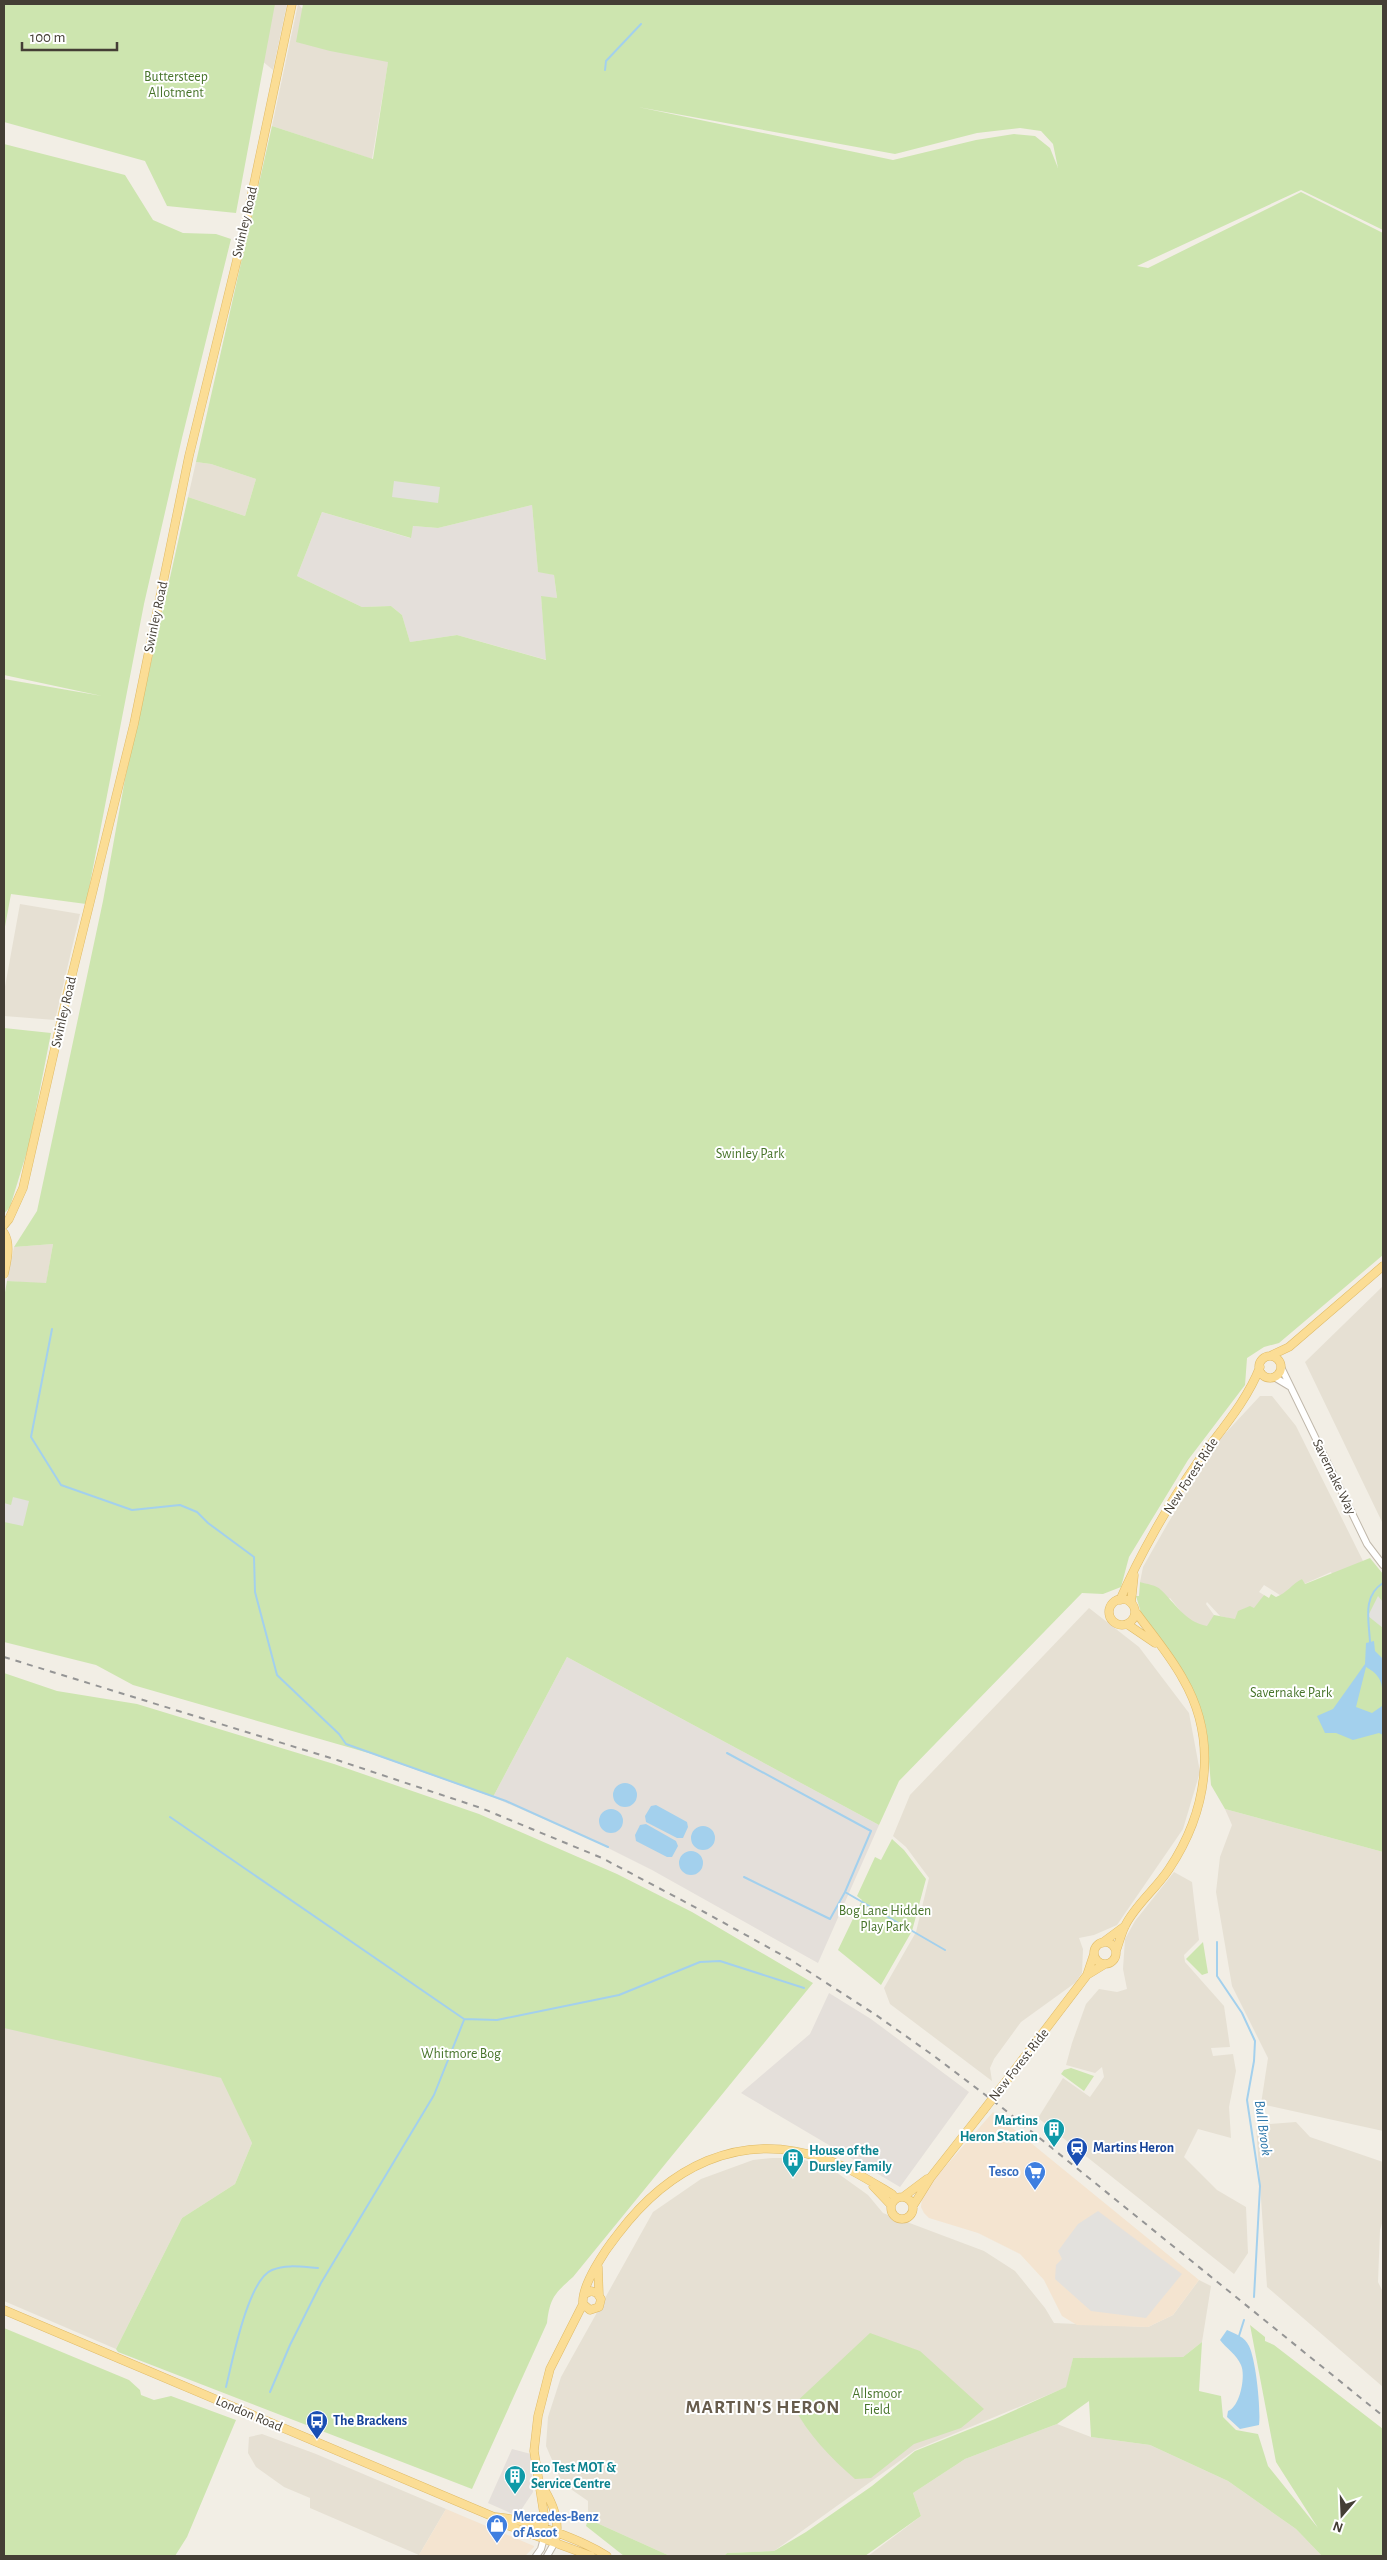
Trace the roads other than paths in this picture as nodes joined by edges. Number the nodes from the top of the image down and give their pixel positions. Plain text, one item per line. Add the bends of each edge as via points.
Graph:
1 (292, 4) edge
2 (4, 1225) edge
3 (4, 1233) edge
4 (1383, 1266) edge
5 (4, 1274) edge
6 (1288, 1347) junction
7 (1270, 1356) junction
8 (1281, 1366) junction
9 (1260, 1367) junction
10 (1273, 1377) junction
11 (1290, 1387) junction
12 (1252, 1388) junction
13 (1383, 1565) edge
14 (1135, 1568) junction
15 (1120, 1600) junction
16 (1133, 1607) junction
17 (1127, 1624) junction
18 (1162, 1649) junction
19 (1125, 1926) junction
20 (1102, 1943) junction
21 (1116, 1951) junction
22 (1094, 1954) junction
23 (1105, 1964) junction
24 (1087, 1975) junction
25 (930, 2177) junction
26 (897, 2200) junction
27 (913, 2206) junction
28 (599, 2260) junction
29 (585, 2294) junction
30 (599, 2295) junction
31 (582, 2304) junction
32 (4, 2310) edge
33 (592, 2310) junction
34 (568, 2332) junction
35 (540, 2483) junction
36 (544, 2534) junction
37 (556, 2538) junction
38 (536, 2556) edge
39 (547, 2556) edge
40 (591, 2556) edge
41 (607, 2556) edge

1 - 2 main road, Swinley Road via 244,231 189,456 134,724 27,1174 16,1205
3 - 5 main road via 8,1240
4 - 6 main road, New Forest Ride
6 - 7 main road, New Forest Ride
6 - 8 main road, New Forest Ride
7 - 8 main road
7 - 9 main road, New Forest Ride via 1262,1361
8 - 10 main road, New Forest Ride
8 - 11 street, Savernake Way
9 - 10 main road via 1263,1374
9 - 12 main road, New Forest Ride
10 - 11 street
10 - 12 main road, New Forest Ride
11 - 13 street, Savernake Way via 1367,1544
12 - 14 main road, New Forest Ride via 1196,1465
14 - 15 main road, New Forest Ride
14 - 16 main road, New Forest Ride
15 - 16 main road
15 - 17 main road, New Forest Ride via 1110,1607 1110,1616 1116,1623
16 - 17 main road, New Forest Ride via 1134,1619
16 - 18 main road, New Forest Ride
17 - 18 main road, New Forest Ride
18 - 19 main road, New Forest Ride via 1183,1679 1203,1730 1204,1786 1186,1842
19 - 20 main road, New Forest Ride
19 - 21 main road, New Forest Ride
20 - 21 main road via 1112,1945
20 - 22 main road, New Forest Ride
21 - 23 main road, New Forest Ride via 1114,1959
22 - 23 main road via 1096,1960
22 - 24 main road, New Forest Ride
23 - 24 main road, New Forest Ride
24 - 25 main road, New Forest Ride, bridge
25 - 26 main road, New Forest Ride
25 - 27 main road, New Forest Ride
26 - 27 main road, New Forest Ride via 910,2200
26 - 27 main road, New Forest Ride via 893,2215 902,2220 911,2215
26 - 28 main road, New Forest Ride via 835,2162 795,2151 769,2148 724,2154 690,2167 668,2182 630,2218
28 - 29 main road, New Forest Ride
28 - 30 main road, New Forest Ride
29 - 30 main road via 594,2292
29 - 31 main road, New Forest Ride
30 - 33 main road, New Forest Ride via 600,2306
31 - 33 main road
31 - 34 main road, New Forest Ride
32 - 36 main road, London Road via 494,2517 505,2518
33 - 34 main road, New Forest Ride
34 - 35 main road, New Forest Ride via 550,2369 538,2416 534,2451
35 - 36 main road, New Forest Ride
35 - 37 main road, New Forest Ride via 553,2505
36 - 37 main road, London Road
36 - 38 street
37 - 39 street
37 - 40 main road, London Road
37 - 41 main road, London Road

